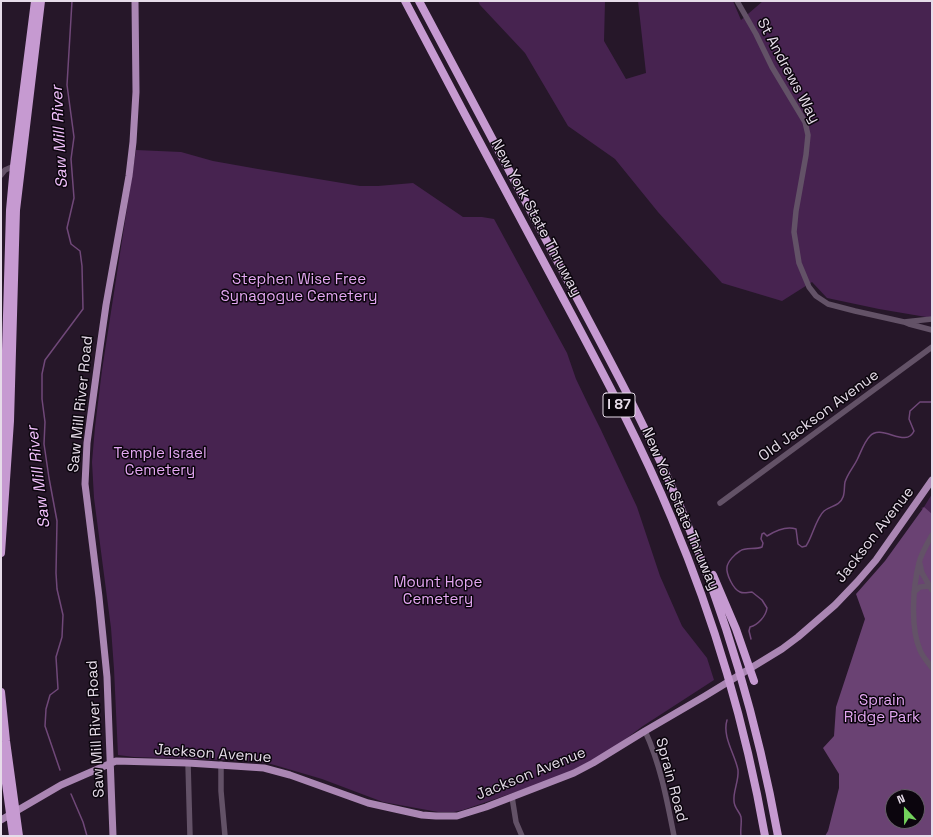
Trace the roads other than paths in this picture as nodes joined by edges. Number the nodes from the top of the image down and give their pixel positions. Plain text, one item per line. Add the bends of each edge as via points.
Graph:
1 (35, 1) edge
2 (41, 1) edge
3 (135, 1) edge
4 (405, 1) edge
5 (419, 1) edge
6 (737, 1) edge
7 (14, 166) junction
8 (1, 175) edge
9 (930, 321) edge
10 (904, 322) junction
11 (925, 329) junction
12 (932, 330) edge
13 (932, 347) edge
14 (1, 475) edge
15 (932, 480) edge
16 (720, 503) dead end
17 (689, 527) junction
18 (932, 535) edge
19 (1, 553) edge
20 (919, 562) junction
21 (931, 588) edge
22 (914, 592) junction
23 (932, 668) edge
24 (754, 681) dead end
25 (1, 692) edge
26 (644, 731) junction
27 (1, 746) edge
28 (111, 763) junction
29 (188, 763) junction
30 (221, 764) junction
31 (512, 797) junction
32 (1, 820) edge
33 (13, 836) edge
34 (19, 836) edge
35 (113, 836) edge
36 (190, 836) edge
37 (225, 836) edge
38 (522, 836) edge
39 (674, 836) edge
40 (765, 836) edge
41 (778, 836) edge

1 - 7 highway
2 - 19 highway via 16,210 10,421
3 - 28 main road, Saw Mill River Road via 136,92 133,142 99,354 87,442 85,484 104,636
4 - 40 highway, New York State Thruway / I 87 via 619,404 667,505 699,588 726,672 749,757
5 - 17 highway, New York State Thruway / I 87 via 630,399
6 - 10 street, St Andrews Way via 772,67 799,110 808,135 794,232 799,263 809,287 816,296 828,304
7 - 8 street
7 - 14 highway via 8,239 6,381
9 - 10 street, St Andrews Way
9 - 11 street
10 - 11 street, St Andrews Way
11 - 12 street, St Andrews Way
13 - 16 street, Old Jackson Avenue
15 - 26 main road, Jackson Avenue via 876,560 834,605 798,637 763,662
17 - 24 highway via 732,619
17 - 41 highway, New York State Thruway / I 87 via 741,676 763,762
18 - 20 street
20 - 21 street via 922,574
20 - 22 street
21 - 22 street via 920,587
22 - 23 street via 916,640
25 - 34 highway
26 - 31 main road, Jackson Avenue via 574,773
26 - 39 street, Sprain Road via 658,765
27 - 33 highway
28 - 29 main road, Jackson Avenue
28 - 32 main road, Jackson Avenue via 61,785
28 - 35 main road, Saw Mill River Road
29 - 30 main road, Jackson Avenue
29 - 36 street
30 - 31 main road, Jackson Avenue via 278,771 368,803 422,815 457,816
30 - 37 street
31 - 38 street via 516,822

